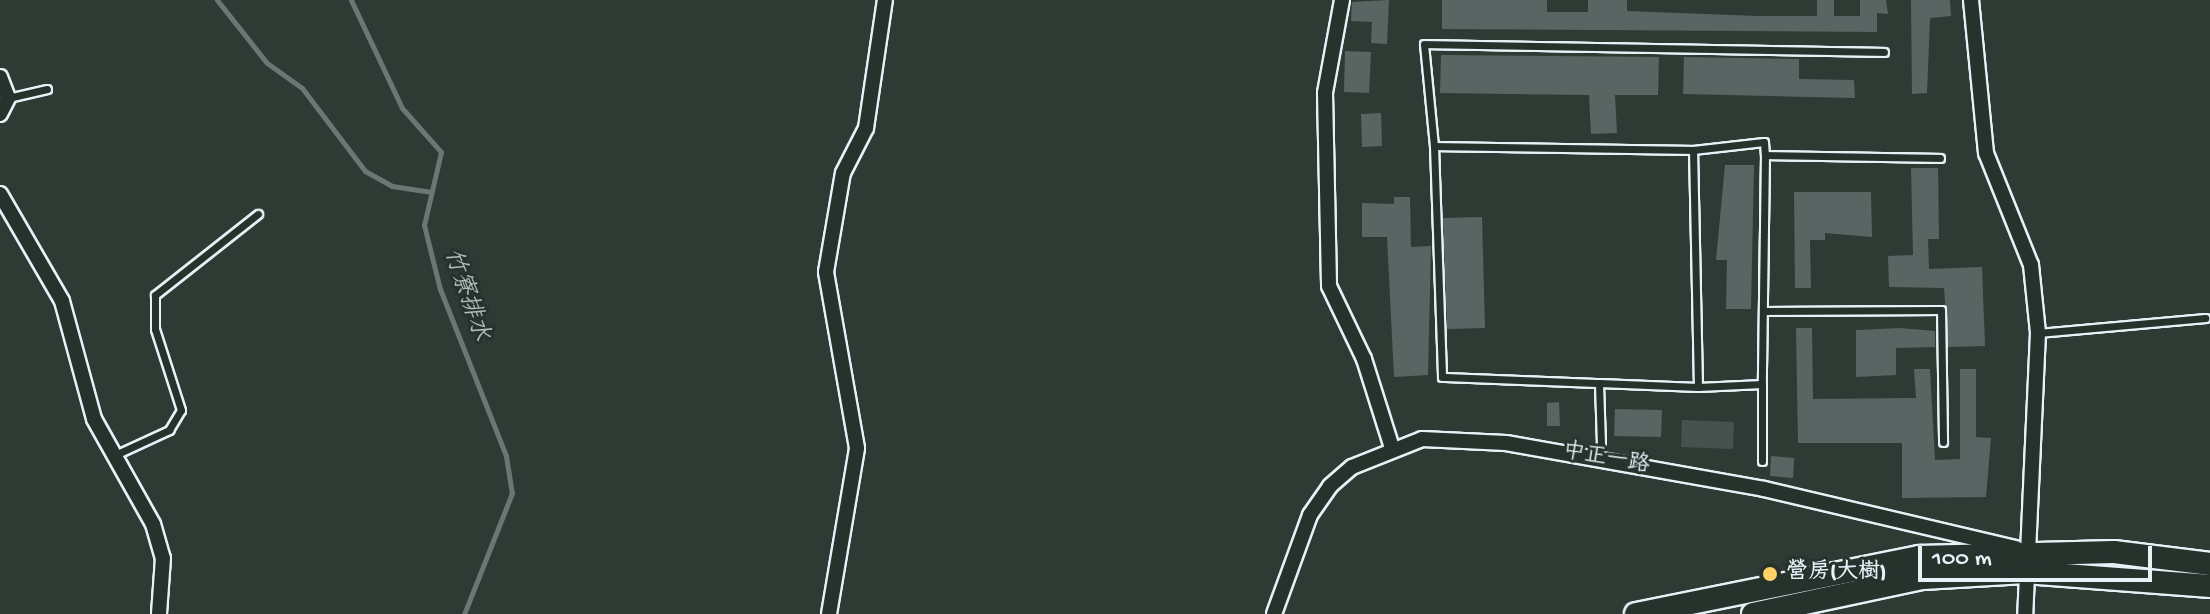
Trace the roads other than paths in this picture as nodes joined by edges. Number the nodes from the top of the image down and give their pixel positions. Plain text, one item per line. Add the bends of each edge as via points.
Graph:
1 (885, 0) edge
2 (1342, 0) edge
3 (1971, 0) edge
4 (1884, 52) dead end
5 (0, 77) edge
6 (47, 89) dead end
7 (8, 98) junction
8 (0, 114) edge
9 (1434, 146) junction
10 (1693, 150) junction
11 (1765, 155) junction
12 (1940, 158) dead end
13 (0, 194) edge
14 (258, 214) dead end
15 (1763, 311) junction
16 (2205, 318) dead end
17 (2038, 333) junction
18 (1599, 383) junction
19 (1762, 384) junction
20 (1698, 387) junction
21 (1943, 442) dead end
22 (1392, 448) junction
23 (112, 457) junction
24 (1595, 458) junction
25 (1762, 461) dead end
26 (2027, 561) junction
27 (2210, 564) edge
28 (2210, 586) edge
29 (159, 614) edge
30 (829, 614) edge
31 (1274, 614) edge
32 (1636, 614) edge
33 (1753, 614) edge
34 (2025, 614) edge

1 - 30 street via 866,128 843,173 826,272 857,448
2 - 22 street via 1325,93 1329,286 1364,359
3 - 17 street via 1986,153 2031,265
4 - 9 lane via 1424,44
5 - 7 street
6 - 7 lane
7 - 8 street
9 - 10 lane
9 - 18 lane via 1442,377
10 - 11 lane via 1764,142
10 - 20 lane
11 - 12 lane
11 - 15 lane
13 - 23 street via 62,301 94,419
14 - 23 lane via 155,295 155,329 181,410 169,430
15 - 19 lane
15 - 21 lane via 1941,310
16 - 17 lane
17 - 26 street
18 - 20 lane
18 - 24 lane via 1601,444
19 - 20 lane
19 - 25 lane
22 - 24 street, 中正一路 via 1422,439 1492,442
22 - 31 street, 中正一路 via 1330,486 1310,515
23 - 29 street via 153,524 163,558
24 - 26 street, 中正一路
26 - 27 main road, 中正一路
26 - 28 main road, 中正一路
26 - 32 main road, 中正一路 via 1919,557
26 - 33 main road, 中正一路
26 - 34 street

